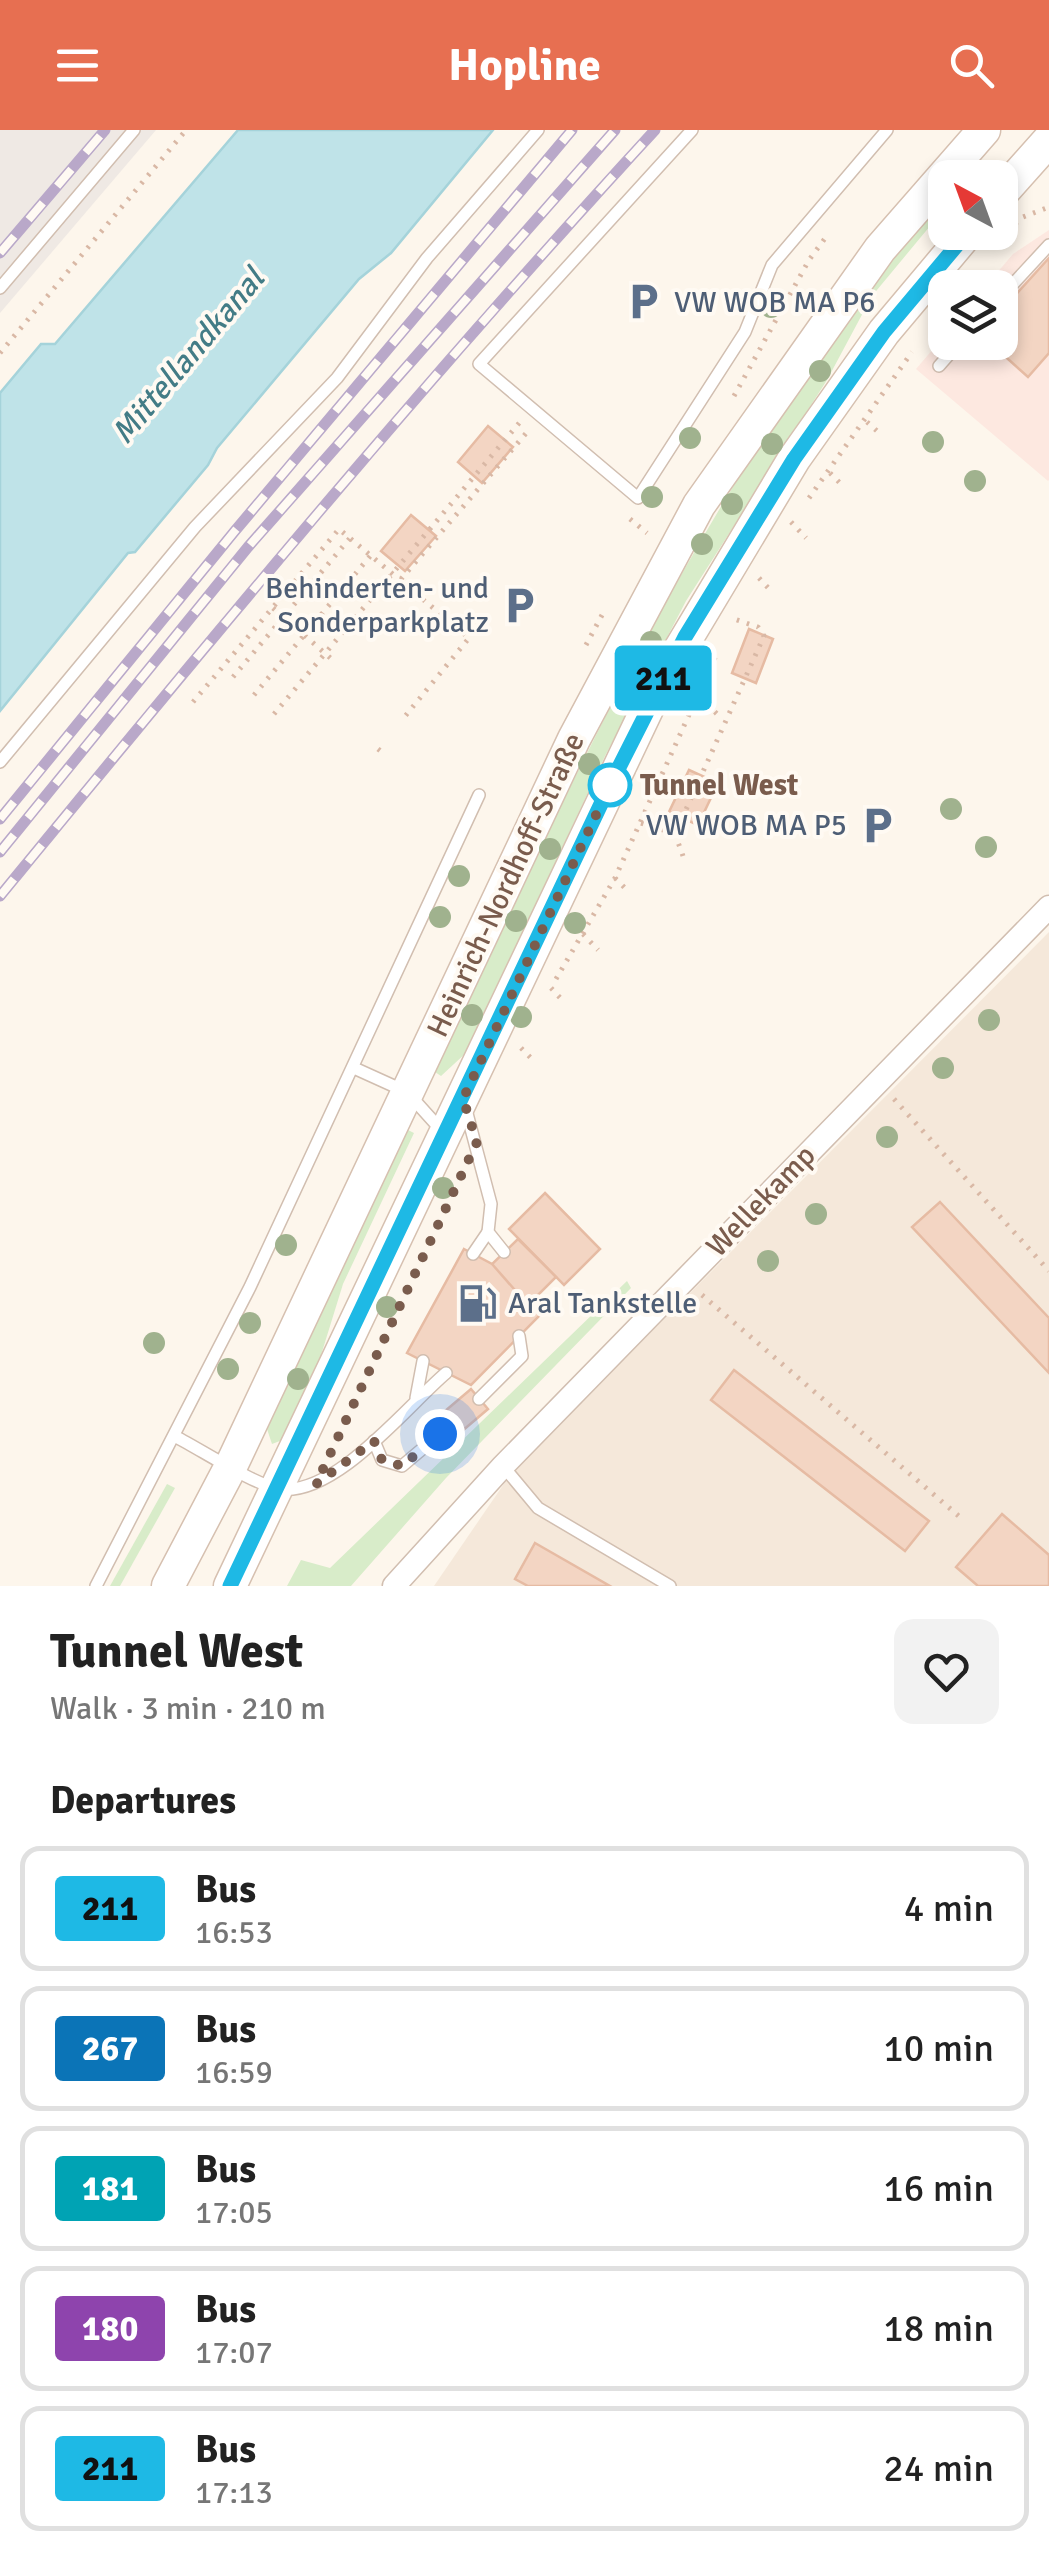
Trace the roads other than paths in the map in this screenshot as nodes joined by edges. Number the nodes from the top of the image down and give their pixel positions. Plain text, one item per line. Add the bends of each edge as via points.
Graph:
1 (134, 130) edge
2 (538, 130) edge
3 (692, 130) edge
4 (887, 130) edge
5 (984, 130) edge
6 (1049, 140) edge
7 (1018, 175) edge
8 (1049, 246) edge
9 (953, 250) edge
10 (1018, 279) edge
11 (0, 288) edge
12 (944, 360) edge
13 (939, 366) dead end
14 (0, 762) edge
15 (480, 795) dead end
16 (1049, 907) edge
17 (354, 1068) junction
18 (408, 1092) junction
19 (463, 1099) junction
20 (445, 1136) junction
21 (488, 1232) junction
22 (504, 1252) dead end
23 (473, 1254) dead end
24 (519, 1336) dead end
25 (423, 1362) dead end
26 (446, 1373) dead end
27 (416, 1398) junction
28 (480, 1399) dead end
29 (440, 1434) dead end
30 (176, 1437) junction
31 (374, 1441) junction
32 (231, 1466) junction
33 (503, 1466) junction
34 (278, 1489) junction
35 (96, 1586) edge
36 (168, 1586) edge
37 (230, 1586) edge
38 (394, 1586) edge
39 (670, 1586) edge

1 - 11 lane
2 - 14 lane via 427,258 337,378 196,527
3 - 4 lane via 479,364 638,498 745,332 772,266
5 - 18 main road, Heinrich-Nordhoff-Straße via 880,249 699,505 574,739
6 - 7 main road
8 - 10 lane
9 - 19 main road, Heinrich-Nordhoff-Straße via 884,332 794,459 698,612
12 - 13 lane
15 - 17 lane
16 - 33 street, Wellekamp
17 - 18 lane
17 - 30 lane
18 - 20 lane
18 - 32 main road, Heinrich-Nordhoff-Straße
19 - 20 main road, Heinrich-Nordhoff-Straße
19 - 21 lane via 491,1204
20 - 34 main road, Heinrich-Nordhoff-Straße
21 - 22 lane
21 - 23 lane
24 - 28 lane via 522,1356
25 - 27 lane
26 - 27 lane
27 - 31 lane
29 - 31 lane via 402,1466 382,1460
30 - 32 lane
30 - 35 lane
31 - 34 lane via 316,1484
32 - 34 lane
32 - 36 main road, Heinrich-Nordhoff-Straße
33 - 38 street, Wellekamp
33 - 39 lane via 538,1508
34 - 37 main road, Heinrich-Nordhoff-Straße

